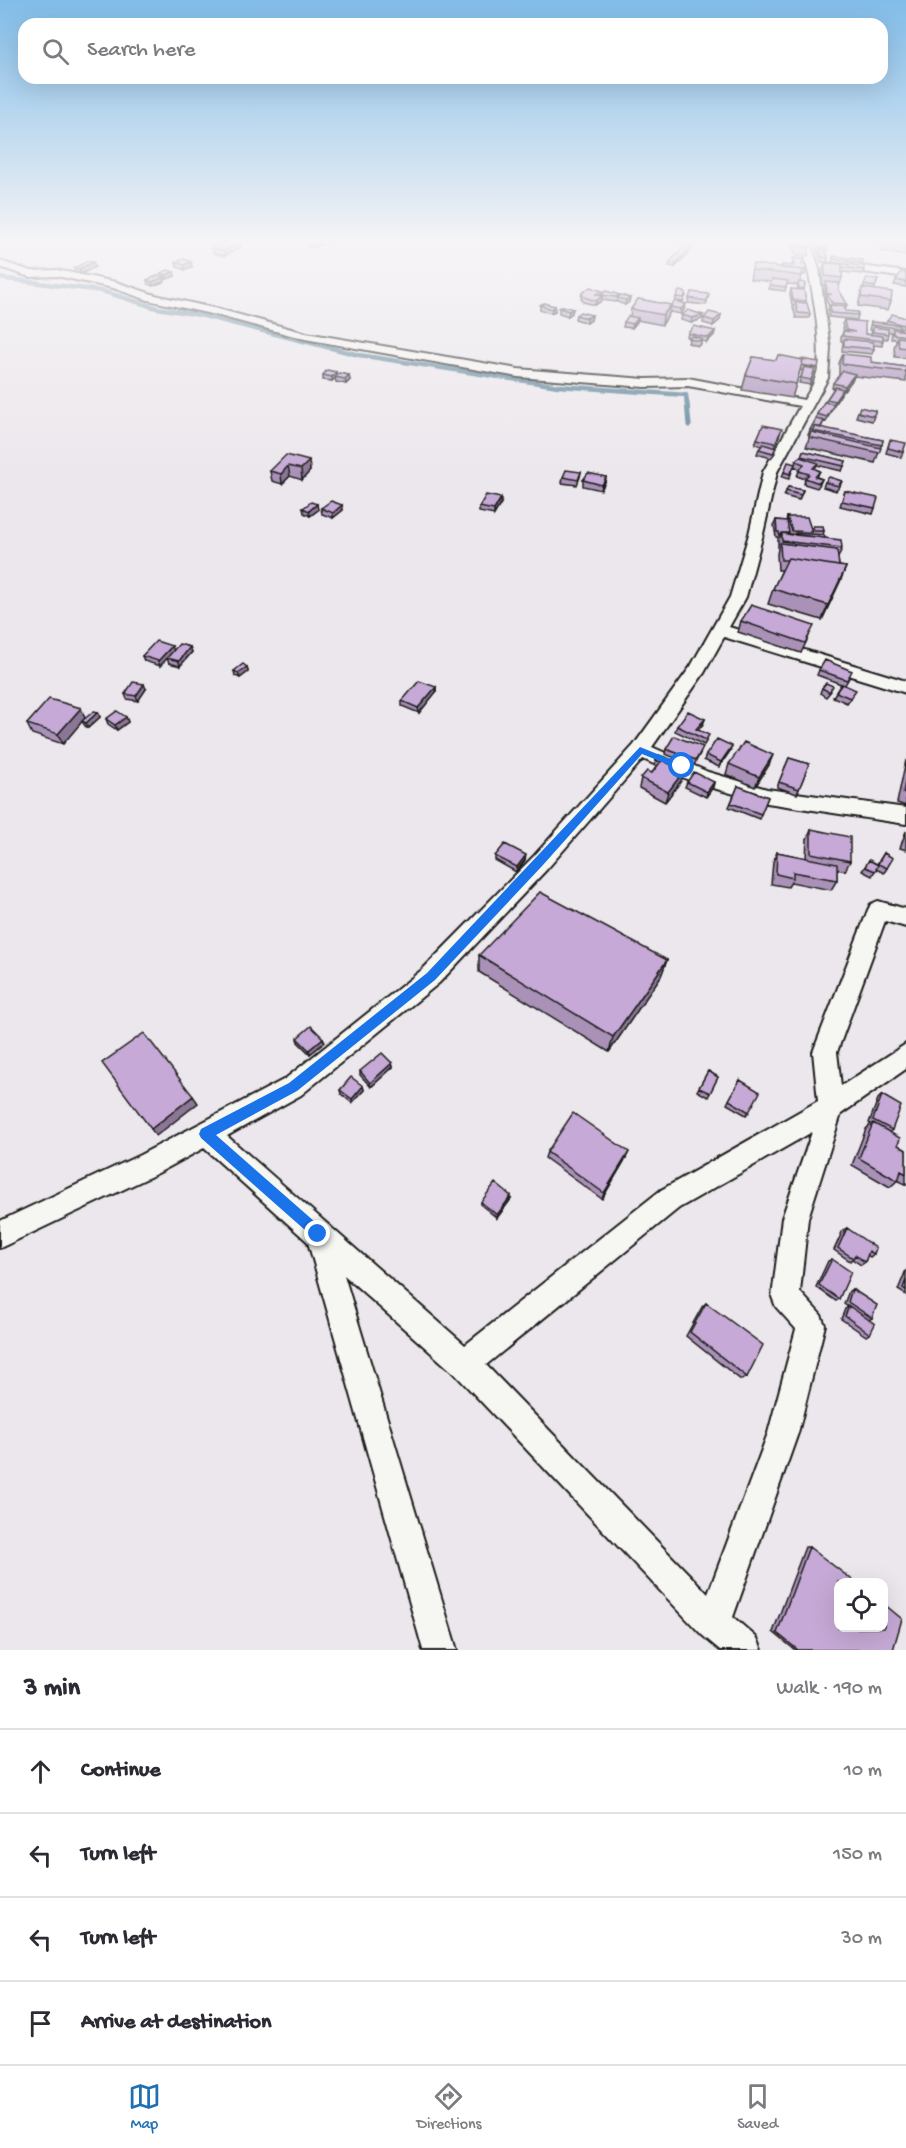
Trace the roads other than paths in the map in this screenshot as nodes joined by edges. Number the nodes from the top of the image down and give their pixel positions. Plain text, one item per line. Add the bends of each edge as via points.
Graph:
1 (247, 320) edge
2 (820, 320) edge
3 (807, 404) junction
4 (720, 630) junction
5 (906, 687) edge
6 (640, 750) junction
7 (906, 816) edge
8 (906, 918) edge
9 (906, 1055) edge
10 (831, 1107) junction
11 (205, 1134) junction
12 (318, 1234) junction
13 (0, 1235) edge
14 (465, 1364) junction
15 (714, 1623) junction
16 (440, 1650) edge
17 (745, 1650) edge

1 - 3 street via 305,336 518,373 635,382 688,381
2 - 3 street via 822,378
3 - 4 street via 770,472 738,597
4 - 5 street
4 - 6 street via 698,669
6 - 7 street via 702,778 767,796
6 - 11 street via 431,976 293,1087
8 - 10 street via 879,910 825,1052
9 - 10 street
10 - 14 street via 670,1199
10 - 15 street via 795,1218 786,1297 811,1325 783,1433
11 - 12 street
11 - 13 street
12 - 14 street
12 - 16 street
14 - 15 street
15 - 17 street

